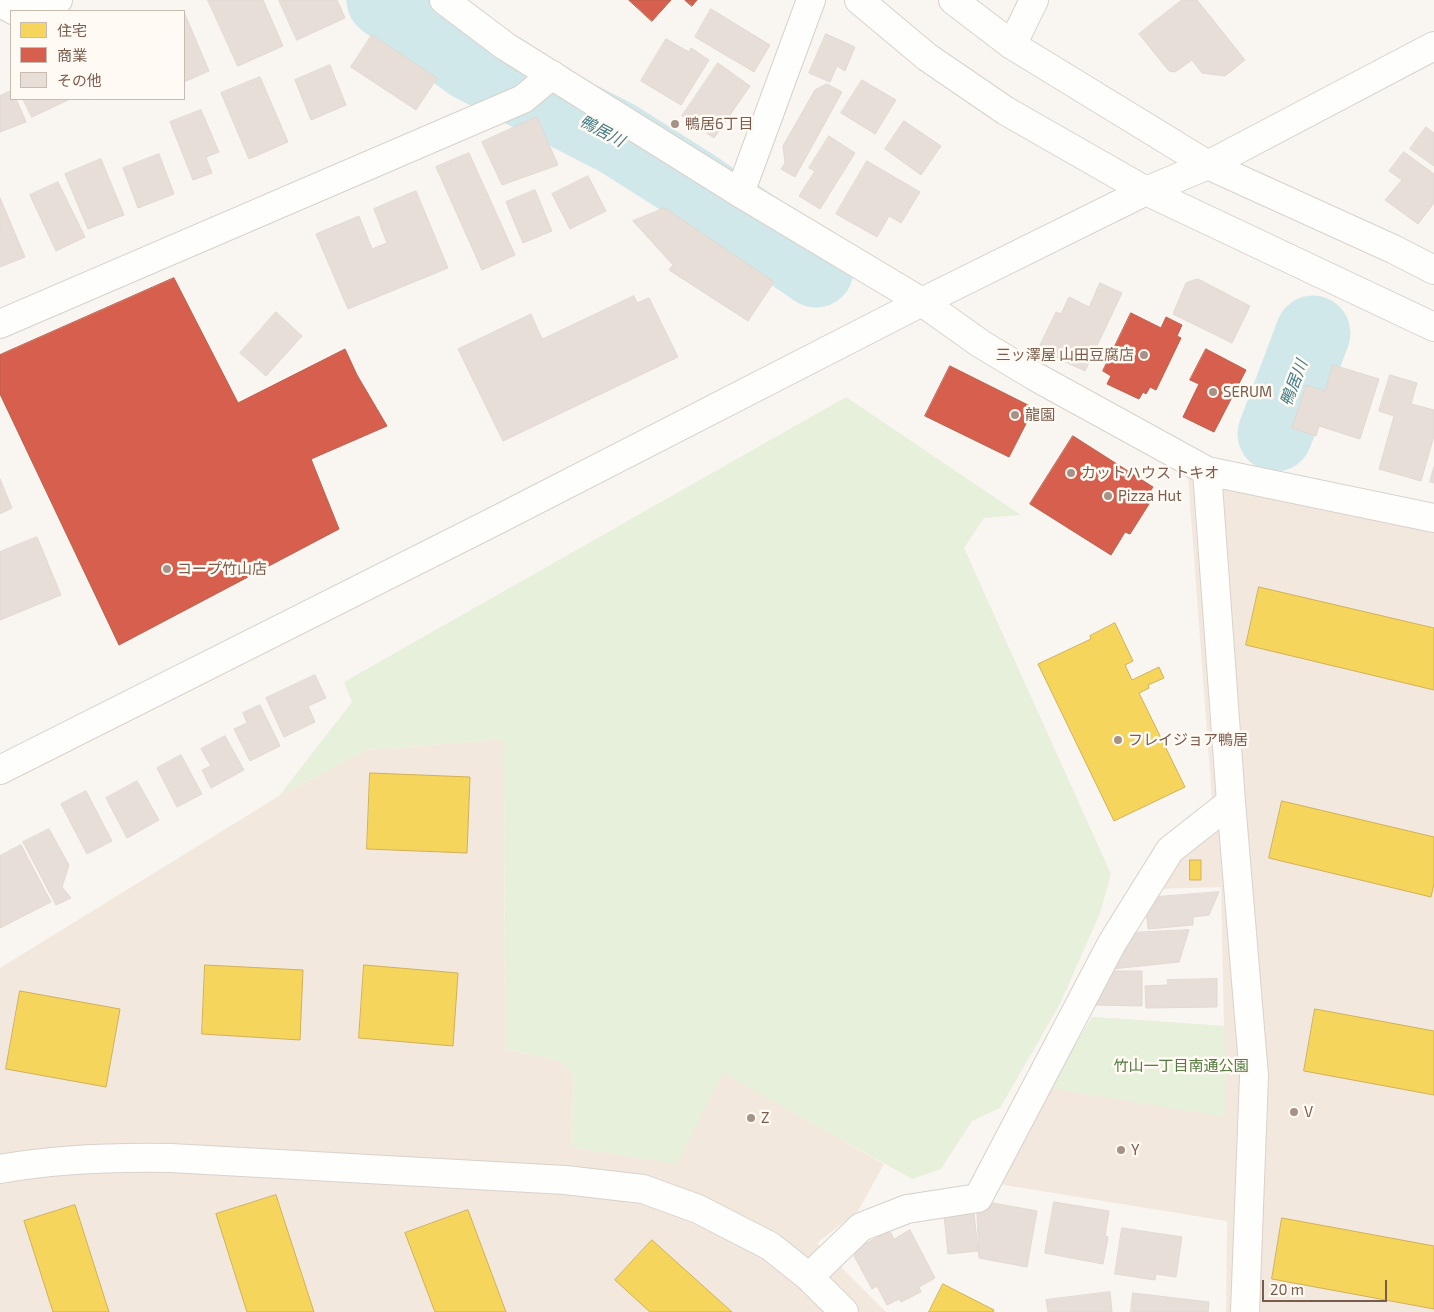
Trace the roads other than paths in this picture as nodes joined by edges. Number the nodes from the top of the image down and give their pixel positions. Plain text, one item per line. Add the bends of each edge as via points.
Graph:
1 (58, 0) edge
2 (444, 0) edge
3 (811, 0) edge
4 (859, 0) edge
5 (953, 0) edge
6 (1034, 0) edge
7 (0, 3) edge
8 (13, 10) edge
9 (34, 10) edge
10 (1012, 45) junction
11 (1434, 46) edge
12 (552, 76) junction
13 (1208, 165) junction
14 (1146, 191) junction
15 (740, 193) junction
16 (1434, 270) edge
17 (922, 302) junction
18 (0, 324) edge
19 (1434, 327) edge
20 (1207, 472) junction
21 (1434, 518) edge
22 (0, 770) edge
23 (1231, 802) junction
24 (0, 1169) edge
25 (809, 1277) junction
26 (844, 1312) edge
27 (1245, 1312) edge

1 - 9 street
2 - 12 street via 505,46
3 - 15 street
4 - 14 street via 927,57 1006,111
5 - 10 street
6 - 10 street
7 - 8 street
10 - 13 street
11 - 13 street
12 - 15 street
12 - 18 street via 523,99
13 - 14 street
13 - 16 street
14 - 17 street
14 - 19 street
15 - 17 street
17 - 20 street via 981,344 1036,377
17 - 22 street
20 - 21 street
20 - 23 street
23 - 25 street via 1170,850 1112,943 978,1198 907,1209 861,1227
23 - 27 street via 1254,1076
24 - 25 street via 36,1162 133,1157 565,1180 643,1189 698,1208 770,1246
25 - 26 street

